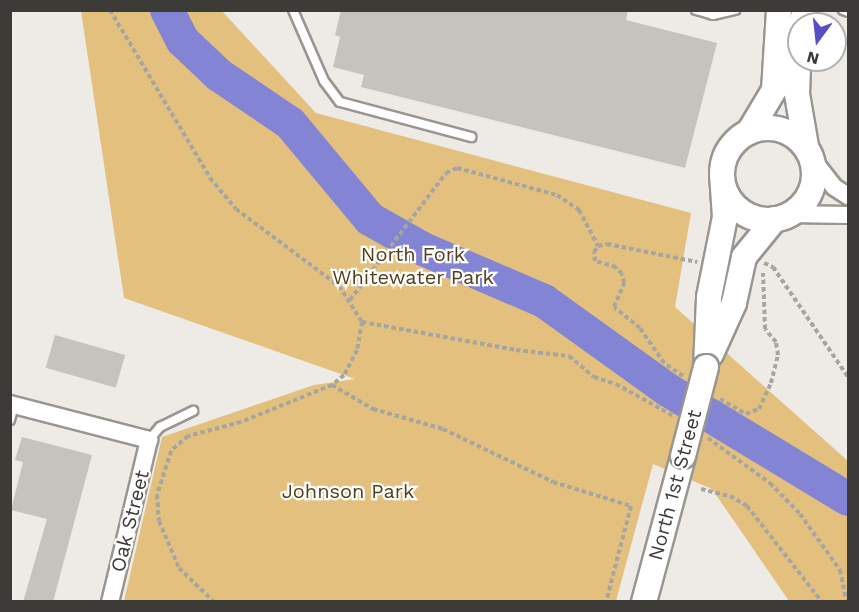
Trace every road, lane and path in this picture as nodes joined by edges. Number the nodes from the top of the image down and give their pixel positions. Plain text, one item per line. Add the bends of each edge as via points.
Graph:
1 (110, 10) edge
2 (293, 10) edge
3 (696, 10) edge
4 (735, 10) edge
5 (843, 10) edge
6 (778, 11) edge
7 (849, 12) edge
8 (714, 13) edge
9 (797, 72) edge
10 (749, 132) junction
11 (471, 137) dead end
12 (809, 153) junction
13 (723, 179) junction
14 (849, 196) edge
15 (849, 215) edge
16 (783, 217) junction
17 (598, 246) dead end
18 (747, 251) junction
19 (350, 300) junction
20 (362, 322) junction
21 (706, 367) junction
22 (849, 377) edge
23 (332, 385) junction
24 (12, 410) edge
25 (193, 411) dead end
26 (678, 418) dead end
27 (704, 435) dead end
28 (149, 440) junction
29 (701, 489) dead end
30 (110, 602) edge
31 (214, 602) edge
32 (606, 602) edge
33 (644, 602) edge
34 (822, 602) edge
35 (847, 602) edge

1 - 19 path via 210,178 236,208 339,286
2 - 11 lane via 324,81 340,102
3 - 8 lane
4 - 8 lane
5 - 7 lane
6 - 10 main road via 774,90
9 - 12 main road via 796,87
10 - 12 main road via 780,129
10 - 13 main road via 728,151
12 - 14 street via 834,187
12 - 16 main road via 811,192
13 - 16 main road via 731,200 747,214
13 - 21 main road, North 1st Street via 724,217 709,297
15 - 16 street
16 - 18 main road, North 1st Street
17 - 19 path via 579,210 557,195 457,168 446,173
18 - 21 main road, North 1st Street via 734,303
18 - 22 path via 773,267
19 - 20 path
20 - 23 path via 357,350 344,375
20 - 26 path via 569,356 594,377 616,384
21 - 33 main road, North 1st Street, bridge
23 - 31 path via 241,422 188,436 171,451 158,495 159,521 179,568
23 - 32 path via 373,409 442,429 553,482 632,506
24 - 28 street
25 - 28 lane via 160,427
27 - 35 path via 770,483 800,514 840,570
28 - 30 street, Oak Street
29 - 34 path via 730,496 747,506

